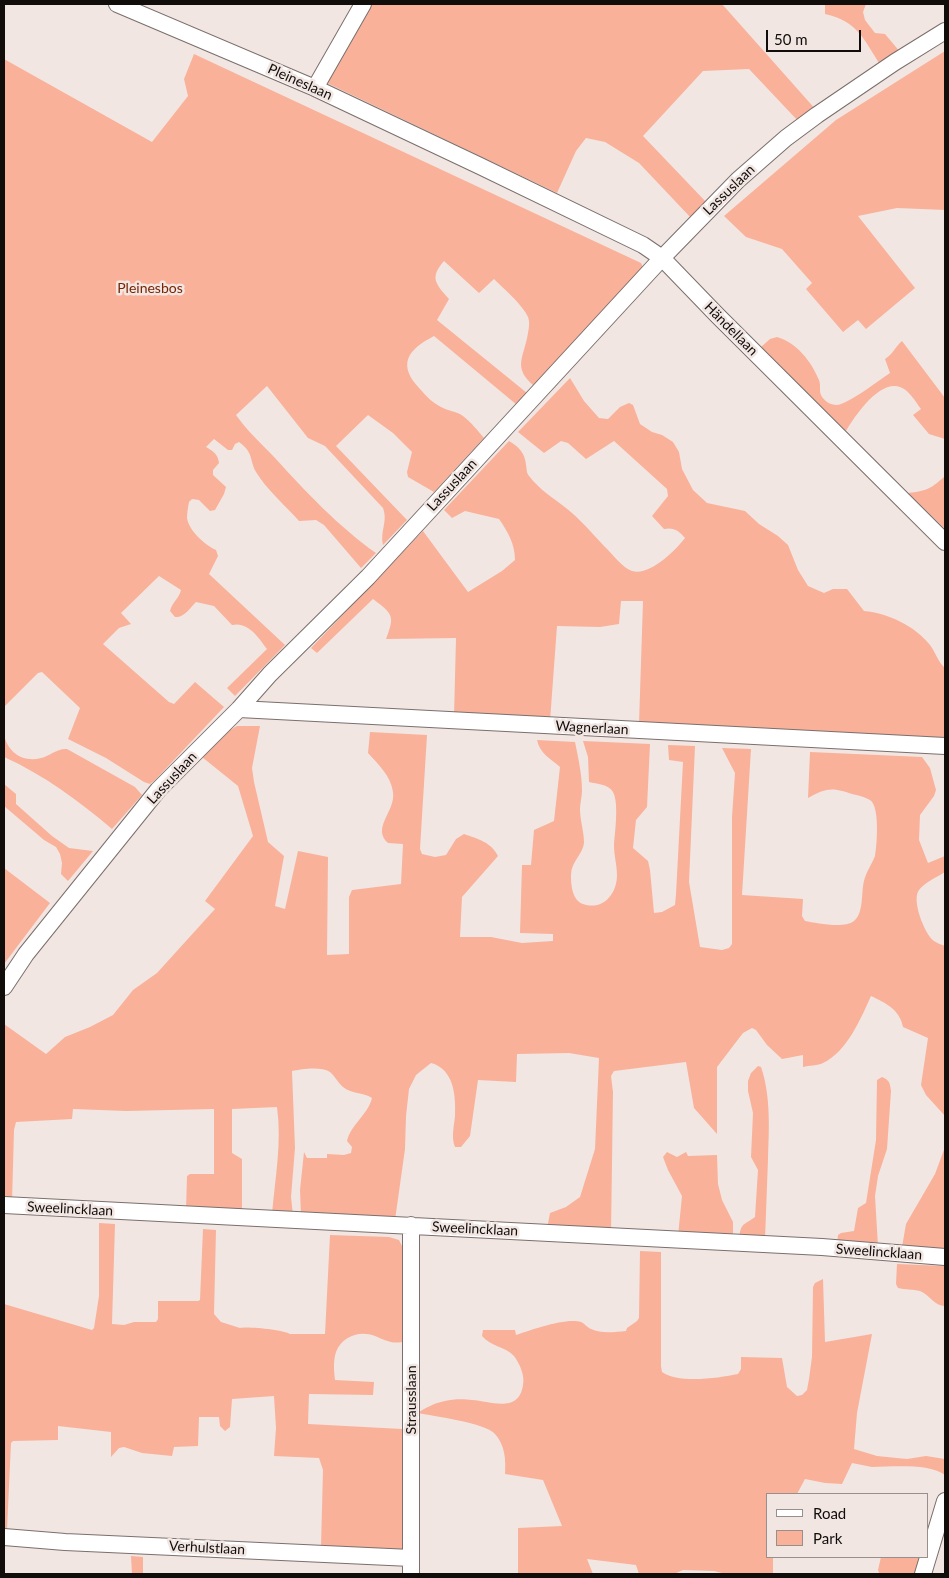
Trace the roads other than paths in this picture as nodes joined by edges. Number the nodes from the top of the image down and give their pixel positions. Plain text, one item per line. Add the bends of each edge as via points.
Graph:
1 (117, 4) edge
2 (363, 4) edge
3 (945, 31) edge
4 (315, 88) junction
5 (480, 166) joint
6 (662, 258) junction
7 (945, 542) edge
8 (239, 709) junction
9 (945, 746) edge
10 (4, 987) edge
11 (4, 1205) edge
12 (411, 1225) junction
13 (945, 1257) edge
14 (945, 1501) edge
15 (4, 1537) edge
16 (929, 1554) edge
17 (411, 1558) junction
18 (928, 1558) edge
19 (411, 1574) edge
20 (923, 1574) edge

1 - 4 street, Pleineslaan
2 - 4 street
3 - 6 street, Lassuslaan via 786,138 738,180
4 - 5 street, Pleineslaan
5 - 6 street, Händellaan via 643,245
6 - 7 street, Händellaan
6 - 8 street, Lassuslaan via 368,577
8 - 9 street, Wagnerlaan
8 - 10 street, Lassuslaan via 158,790 26,954
11 - 12 street, Sweelincklaan
12 - 13 street, Sweelincklaan via 822,1247
12 - 17 street, Strausslaan
14 - 16 street
15 - 17 street, Verhulstlaan
17 - 19 street, Strausslaan
18 - 20 street

